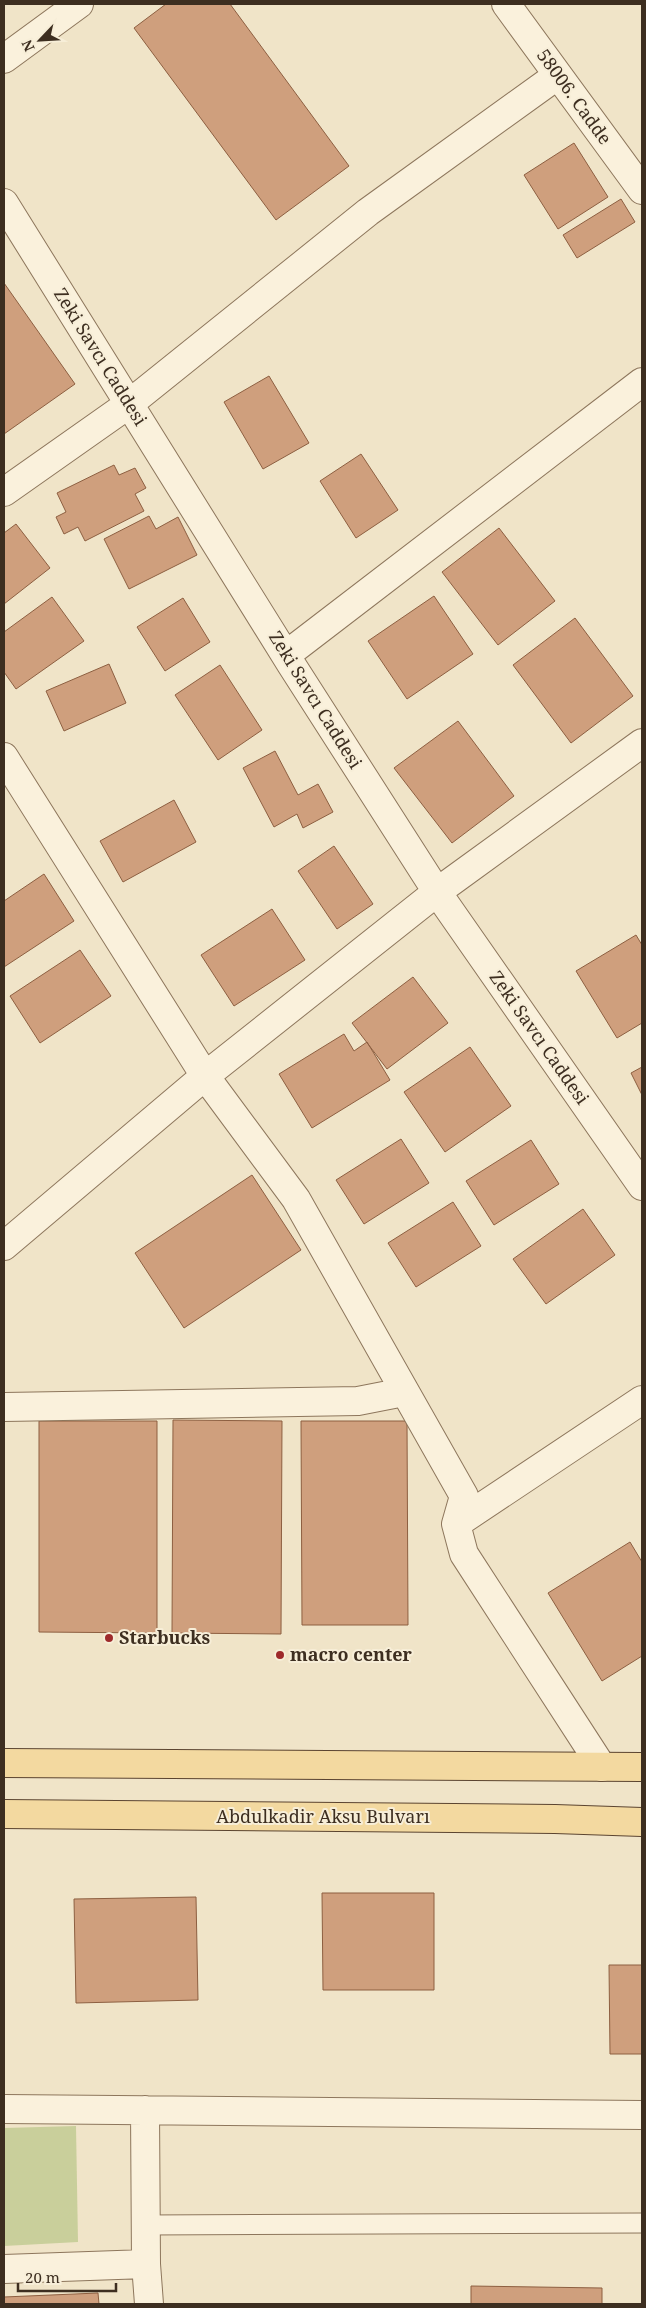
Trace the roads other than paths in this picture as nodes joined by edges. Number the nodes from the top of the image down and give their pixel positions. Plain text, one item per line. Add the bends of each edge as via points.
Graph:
1 (79, 4) edge
2 (506, 4) edge
3 (4, 59) edge
4 (558, 75) junction
5 (642, 190) edge
6 (4, 203) edge
7 (642, 382) edge
8 (129, 404) junction
9 (4, 492) edge
10 (286, 655) junction
11 (642, 743) edge
12 (4, 758) edge
13 (437, 892) junction
14 (205, 1076) junction
15 (642, 1186) edge
16 (4, 1246) edge
17 (404, 1392) junction
18 (642, 1400) edge
19 (4, 1407) edge
20 (456, 1524) junction
21 (4, 1763) edge
22 (602, 1767) junction
23 (642, 1767) edge
24 (4, 1814) edge
25 (642, 1822) edge
26 (4, 2109) edge
27 (145, 2110) junction
28 (642, 2114) edge
29 (642, 2223) edge
30 (146, 2225) junction
31 (146, 2264) junction
32 (4, 2269) edge
33 (149, 2304) edge

1 - 3 street
2 - 4 street, 58006. Cadde
4 - 5 street, 58006. Cadde
4 - 8 street via 368,212
6 - 8 street, Zeki Savcı Caddesi
7 - 10 street
8 - 9 street
8 - 10 street, Zeki Savcı Caddesi
10 - 13 street, Zeki Savcı Caddesi
11 - 13 street
12 - 14 street
13 - 14 street
13 - 15 street, Zeki Savcı Caddesi
14 - 16 street
14 - 17 street via 296,1199
17 - 19 street via 358,1401
17 - 20 street via 464,1496
18 - 20 street
20 - 22 street via 464,1554
21 - 22 main road
22 - 23 main road
24 - 25 main road, Abdulkadir Aksu Bulvarı
26 - 27 street
27 - 28 street
27 - 30 street
29 - 30 lane
30 - 31 street
31 - 32 street
31 - 33 street

